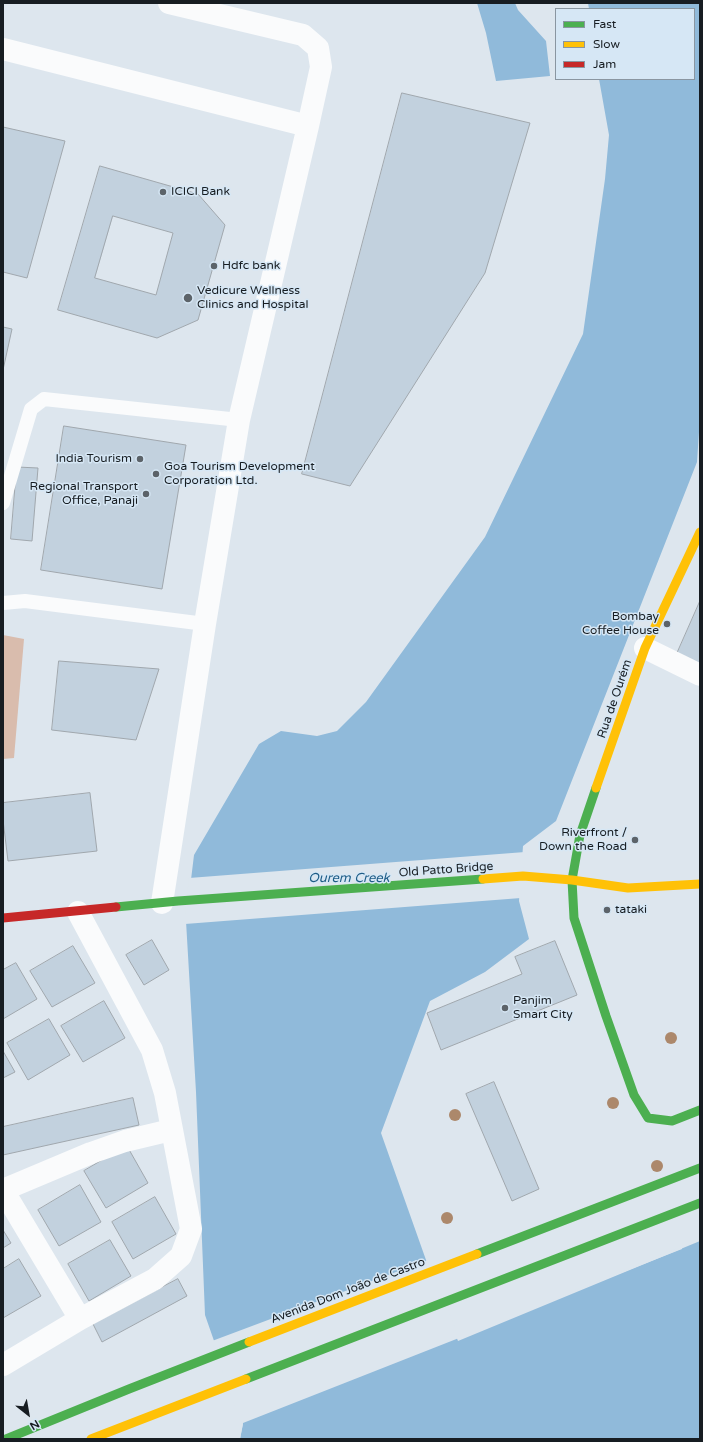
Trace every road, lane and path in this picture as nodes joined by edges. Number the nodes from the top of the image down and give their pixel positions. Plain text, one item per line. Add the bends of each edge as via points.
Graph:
1 (169, 3) edge
2 (3, 50) edge
3 (308, 126) junction
4 (239, 420) junction
5 (3, 503) edge
6 (700, 532) edge
7 (3, 604) edge
8 (205, 624) junction
9 (645, 648) junction
10 (700, 675) edge
11 (572, 880) junction
12 (700, 884) edge
13 (170, 902) junction
14 (78, 912) junction
15 (3, 918) edge
16 (700, 1110) edge
17 (171, 1130) junction
18 (700, 1168) edge
19 (3, 1190) edge
20 (700, 1204) edge
21 (80, 1319) junction
22 (3, 1365) edge
23 (6, 1439) edge
24 (91, 1439) edge

1 - 3 street via 303,35 318,48 321,67
2 - 3 street
3 - 4 street
4 - 5 lane via 44,399 31,409
4 - 8 street
6 - 9 main road, Rua de Ourém
7 - 8 lane via 25,601
8 - 13 street
9 - 10 street
9 - 11 main road, Rua de Ourém via 580,835
11 - 12 main road, Old Patto Bridge via 628,888
11 - 13 main road, Old Patto Bridge via 523,876
11 - 16 main road, Rua de Ourém via 574,918 634,1095 648,1118 672,1121
13 - 14 main road, Old Patto Bridge
14 - 15 main road, Old Patto Bridge
14 - 17 street via 152,1050 165,1093
17 - 19 street via 125,1141 91,1153
17 - 21 street via 190,1229 181,1256 155,1280
18 - 23 main road, Avenida Dom João de Castro
19 - 21 street
20 - 24 main road
21 - 22 street

